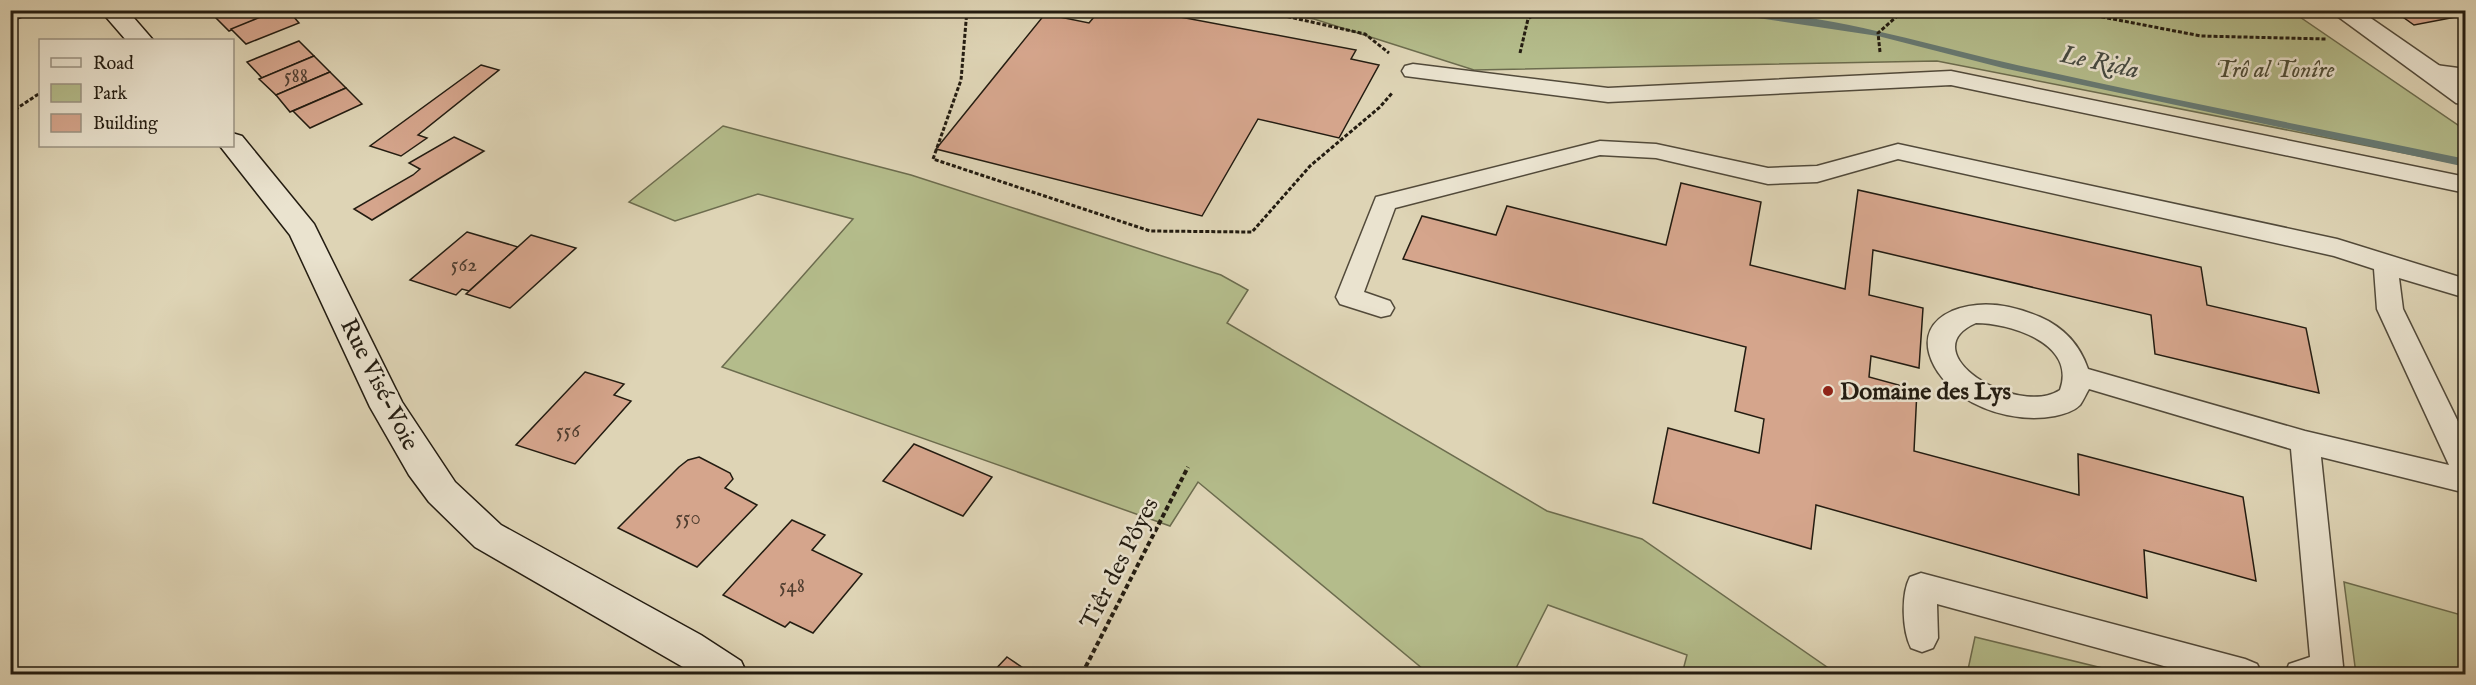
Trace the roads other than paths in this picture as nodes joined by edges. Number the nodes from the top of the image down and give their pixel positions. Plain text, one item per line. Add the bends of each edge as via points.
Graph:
1 (2341, 10) edge
2 (1413, 71) road end
3 (2428, 71) junction
4 (2466, 76) edge
5 (2466, 97) edge
6 (234, 145) edge
7 (2466, 184) edge
8 (2387, 265) junction
9 (2466, 289) edge
10 (1381, 308) dead end
11 (2078, 376) junction
12 (2305, 442) junction
13 (2466, 470) edge
14 (2466, 481) edge
15 (1922, 638) dead end
16 (727, 675) edge
17 (2245, 675) edge
18 (2301, 675) edge

1 - 3 street
2 - 7 lane via 1608,94 1952,78
3 - 4 lane
3 - 5 street
6 - 16 street, Rue Visé-Voie via 303,231 387,407 442,492 488,536 687,647
8 - 9 lane
8 - 10 lane via 2337,248 1898,151 1817,174 1768,176 1656,151 1600,148 1385,203 1349,297
8 - 13 lane via 2390,309
11 - 11 lane via 2074,362 2051,336 2015,317 1993,313 1957,318 1945,327 1940,340 1946,362 1965,384 2008,405 2050,407 2076,390
11 - 12 lane
12 - 14 lane
12 - 18 lane via 2327,666
15 - 17 lane via 1921,585

